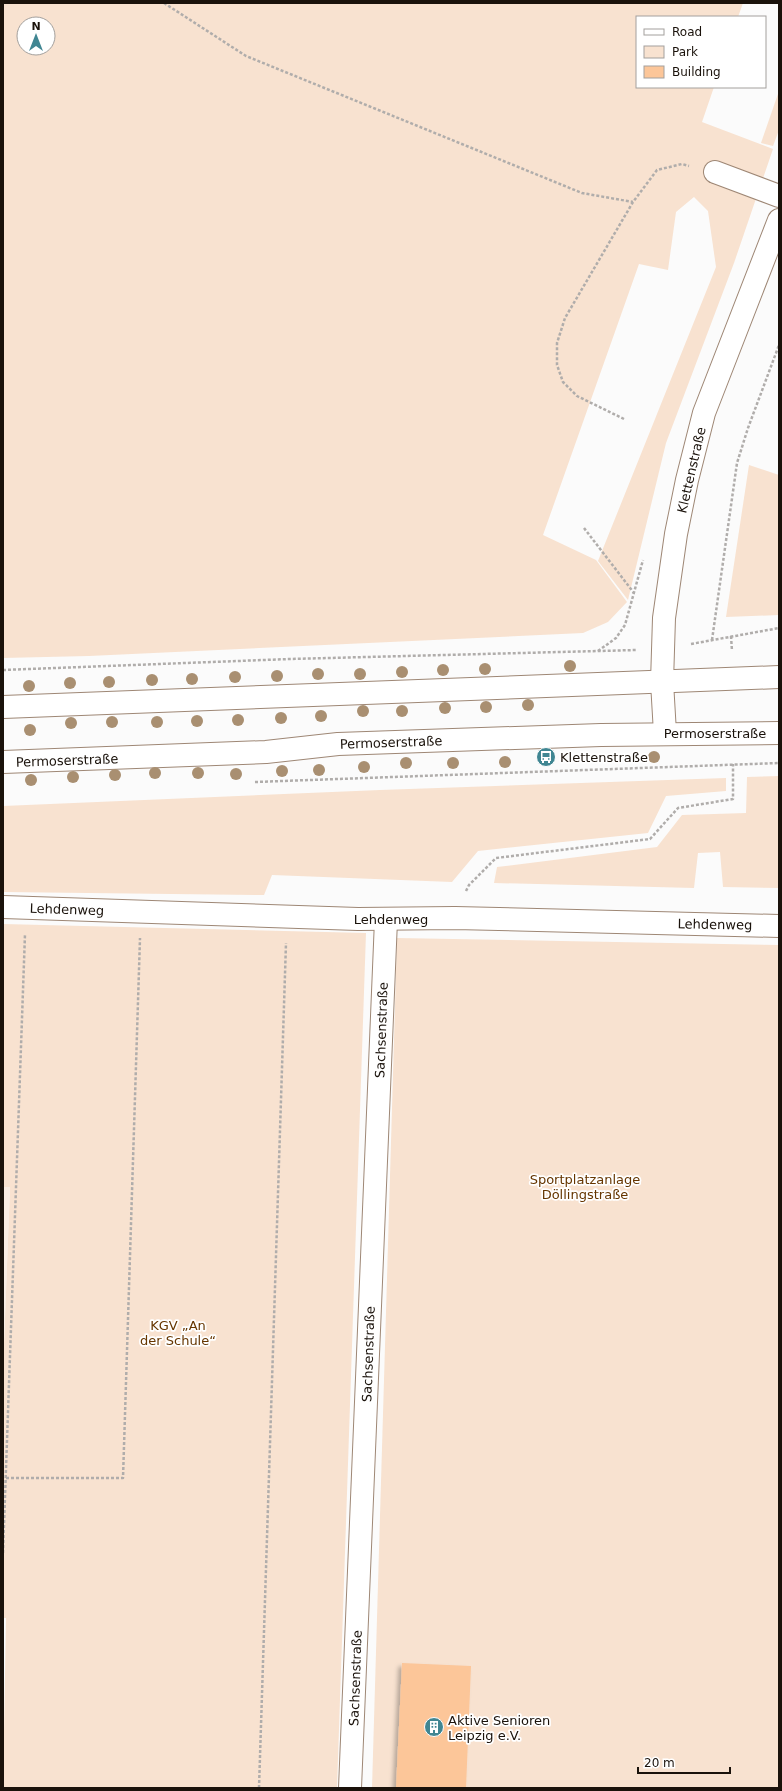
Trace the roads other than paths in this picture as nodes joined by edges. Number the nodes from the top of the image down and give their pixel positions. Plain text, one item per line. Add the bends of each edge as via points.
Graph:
1 (715, 172) road end
2 (779, 196) edge
3 (779, 220) edge
4 (779, 677) edge
5 (662, 682) junction
6 (3, 707) edge
7 (665, 733) junction
8 (779, 733) edge
9 (3, 762) edge
10 (3, 907) edge
11 (386, 920) junction
12 (779, 926) edge
13 (350, 1788) edge

1 - 2 street
3 - 5 street, Klettenstraße via 704,413 687,480 664,618
4 - 5 street
5 - 6 street
5 - 7 street, Klettenstraße
7 - 8 street, Permoserstraße
7 - 9 street, Permoserstraße via 338,744 266,752
10 - 11 street, Lehdenweg
11 - 12 street, Lehdenweg via 455,918
11 - 13 street, Sachsenstraße

